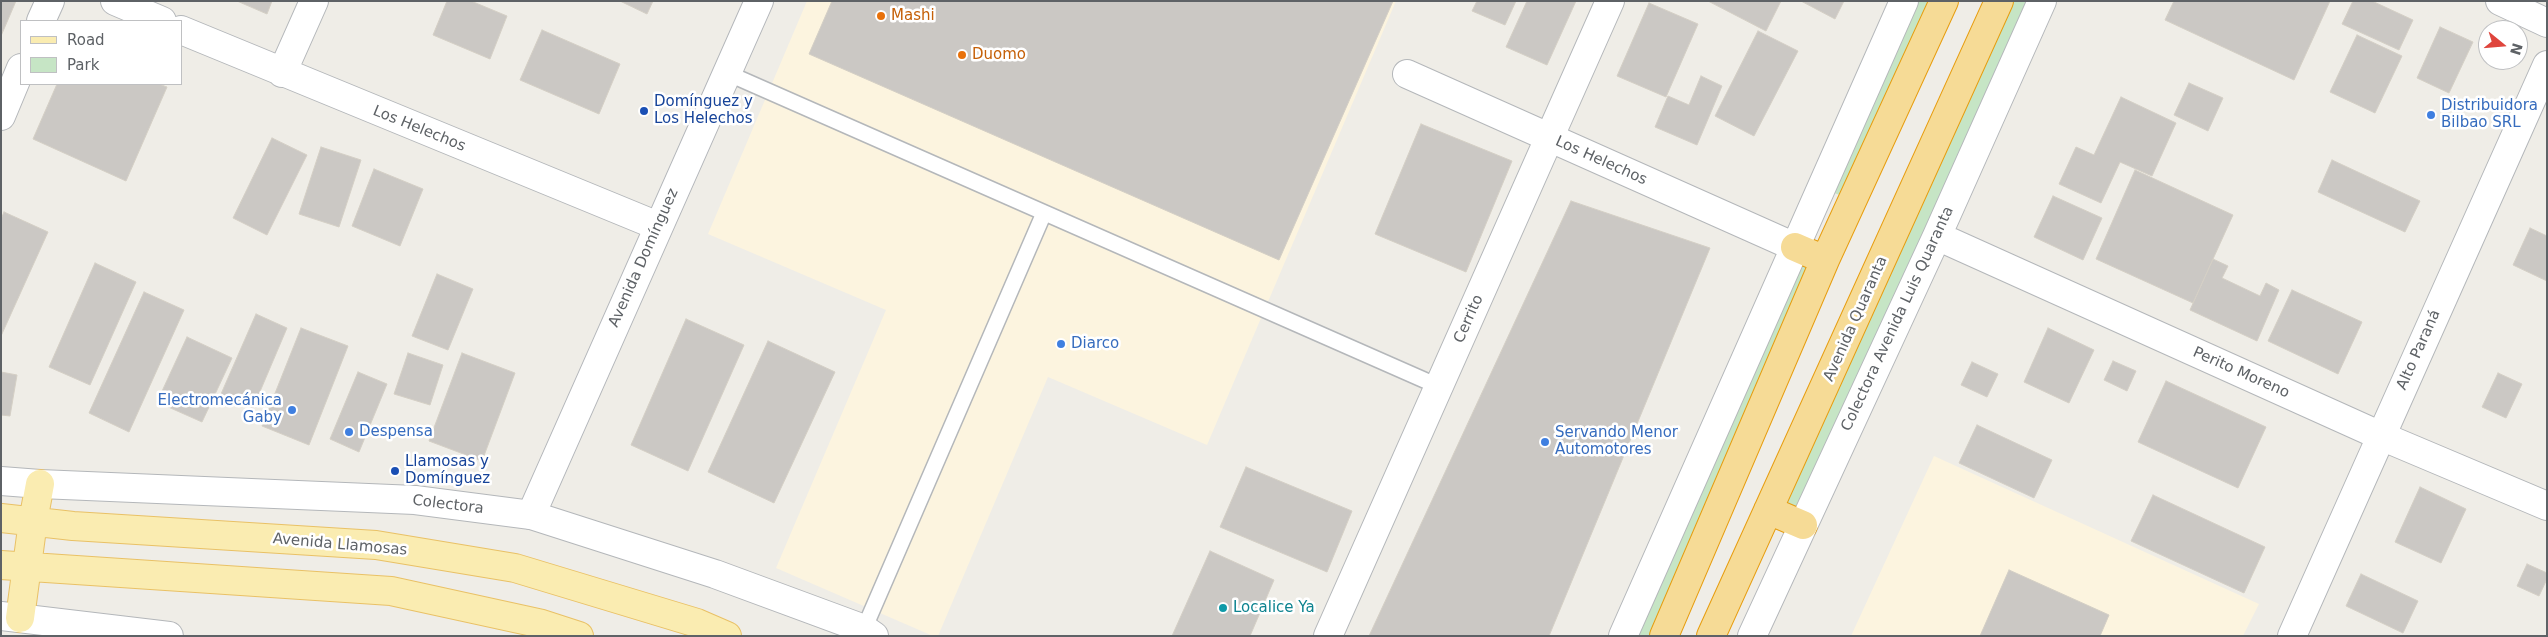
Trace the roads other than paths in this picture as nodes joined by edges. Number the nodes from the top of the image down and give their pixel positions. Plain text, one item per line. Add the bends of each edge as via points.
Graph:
1 (50, 1) edge
2 (115, 1) edge
3 (314, 1) edge
4 (759, 1) edge
5 (1610, 1) edge
6 (1904, 1) edge
7 (1944, 1) edge
8 (1999, 1) edge
9 (2042, 1) edge
10 (2500, 1) edge
11 (41, 20) edge
12 (160, 20) edge
13 (2547, 23) edge
14 (182, 30) edge
15 (2547, 65) edge
16 (20, 70) edge
17 (282, 73) junction
18 (727, 73) junction
19 (1407, 74) dead end
20 (1, 116) edge
21 (1549, 138) junction
22 (1044, 213) junction
23 (658, 226) junction
24 (1937, 236) junction
25 (1795, 247) junction
26 (1825, 260) junction
27 (1440, 387) junction
28 (2381, 436) junction
29 (1, 480) edge
30 (40, 484) junction
31 (2547, 506) edge
32 (1768, 510) junction
33 (531, 515) junction
34 (1, 518) edge
35 (33, 521) junction
36 (1803, 526) junction
37 (14, 566) edge
38 (11, 617) edge
39 (869, 632) edge
40 (126, 634) edge
41 (169, 636) edge
42 (579, 636) edge
43 (728, 636) edge
44 (1328, 636) edge
45 (1623, 636) edge
46 (1664, 636) edge
47 (1711, 636) edge
48 (1752, 636) edge
49 (2292, 636) edge

1 - 11 street
2 - 12 street
3 - 17 street
4 - 18 street, Avenida Domínguez
5 - 21 street, Cerrito
6 - 25 street
7 - 26 highway
8 - 32 highway, Avenida Quaranta
9 - 24 street, Colectora Avenida Luis Quaranta
10 - 13 street
14 - 17 street, Los Helechos
15 - 28 street, Alto Paraná
16 - 20 street
17 - 23 street, Los Helechos
18 - 22 lane
18 - 23 street, Avenida Domínguez
19 - 21 street, Los Helechos
21 - 25 street, Los Helechos
21 - 27 street, Cerrito
22 - 27 lane
22 - 39 lane
23 - 33 street, Avenida Domínguez
24 - 28 street, Perito Moreno
24 - 36 street, Colectora Avenida Luis Quaranta
25 - 26 highway
25 - 45 street
26 - 46 highway
27 - 44 street, Cerrito
28 - 31 street, Perito Moreno
28 - 49 street, Alto Paraná
29 - 30 street, Colectora
30 - 33 street, Colectora via 415,500
30 - 35 main road
32 - 36 highway
32 - 47 highway, Avenida Quaranta
33 - 39 street, Colectora via 715,574
34 - 35 main road, Avenida Llamosas
35 - 37 main road
35 - 43 main road, Avenida Llamosas via 395,548 514,568 697,623
36 - 48 street, Colectora Avenida Luis Quaranta
37 - 38 main road
37 - 42 main road via 391,591 542,624
38 - 40 street
40 - 41 street

